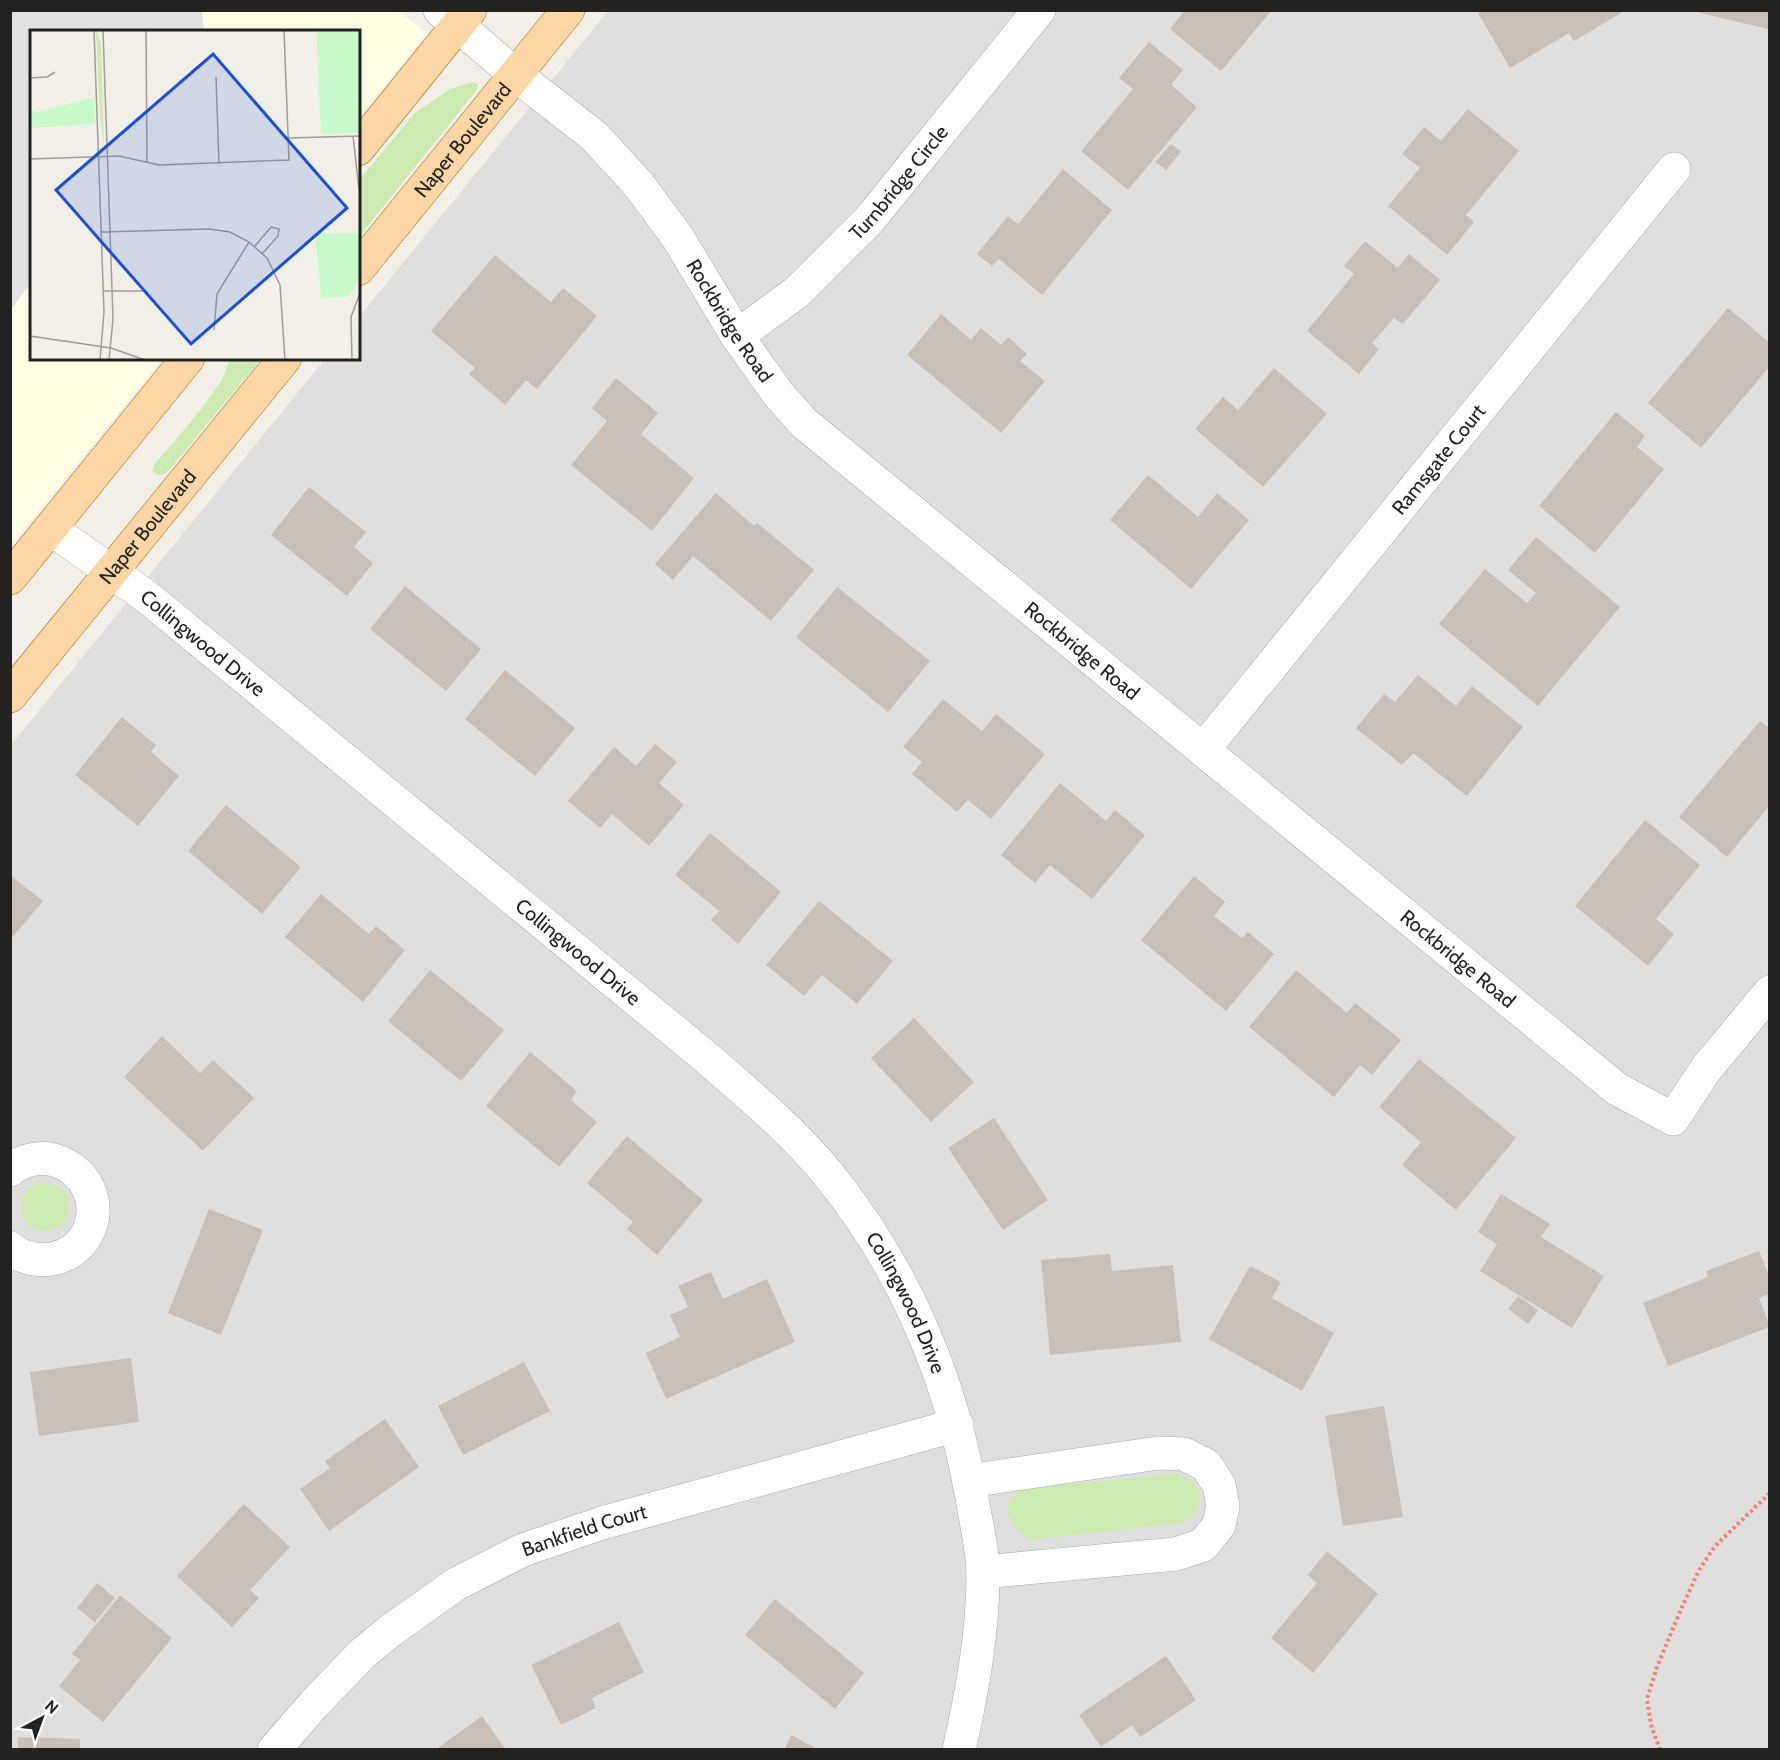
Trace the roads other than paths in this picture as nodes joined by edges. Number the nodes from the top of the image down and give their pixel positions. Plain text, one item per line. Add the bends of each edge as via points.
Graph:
1 (568, 10) edge
2 (1039, 10) edge
3 (456, 15) edge
4 (516, 75) junction
5 (360, 145) edge
6 (1674, 169) dead end
7 (360, 267) edge
8 (737, 336) junction
9 (186, 360) edge
10 (283, 360) edge
11 (51, 529) junction
12 (111, 571) junction
13 (10, 578) edge
14 (10, 696) edge
15 (1203, 750) junction
16 (1770, 992) edge
17 (12, 1167) edge
18 (10, 1248) edge
19 (957, 1425) junction
20 (969, 1481) junction
21 (983, 1572) junction
22 (274, 1749) edge
23 (959, 1749) edge

1 - 4 main road, Naper Boulevard
2 - 8 street, Turnbridge Circle via 870,219 796,292
3 - 4 street, Rockbridge Road
3 - 5 main road
4 - 7 main road, Naper Boulevard
4 - 8 street, Rockbridge Road via 594,136 639,185 678,238
6 - 15 street, Ramsgate Court
8 - 15 street, Rockbridge Road via 804,423
9 - 11 main road
10 - 12 main road, Naper Boulevard
11 - 12 street, Collingwood Drive
11 - 13 main road
12 - 14 main road, Naper Boulevard
12 - 19 street, Collingwood Drive via 769,1112 826,1172 887,1258 935,1358
15 - 16 street, Rockbridge Road via 1617,1089 1673,1119 1706,1069
17 - 18 street via 47,1158 64,1163 78,1172 93,1202 87,1235 61,1257 28,1259
19 - 20 street, Collingwood Drive
19 - 22 street, Bankfield Court via 602,1523 524,1550 456,1584 390,1631 362,1654
20 - 21 street, Collingwood Drive
20 - 21 street via 1158,1453 1184,1454 1206,1465 1219,1485 1223,1506 1219,1525 1203,1545 1176,1554
21 - 23 street, Collingwood Drive via 974,1684

